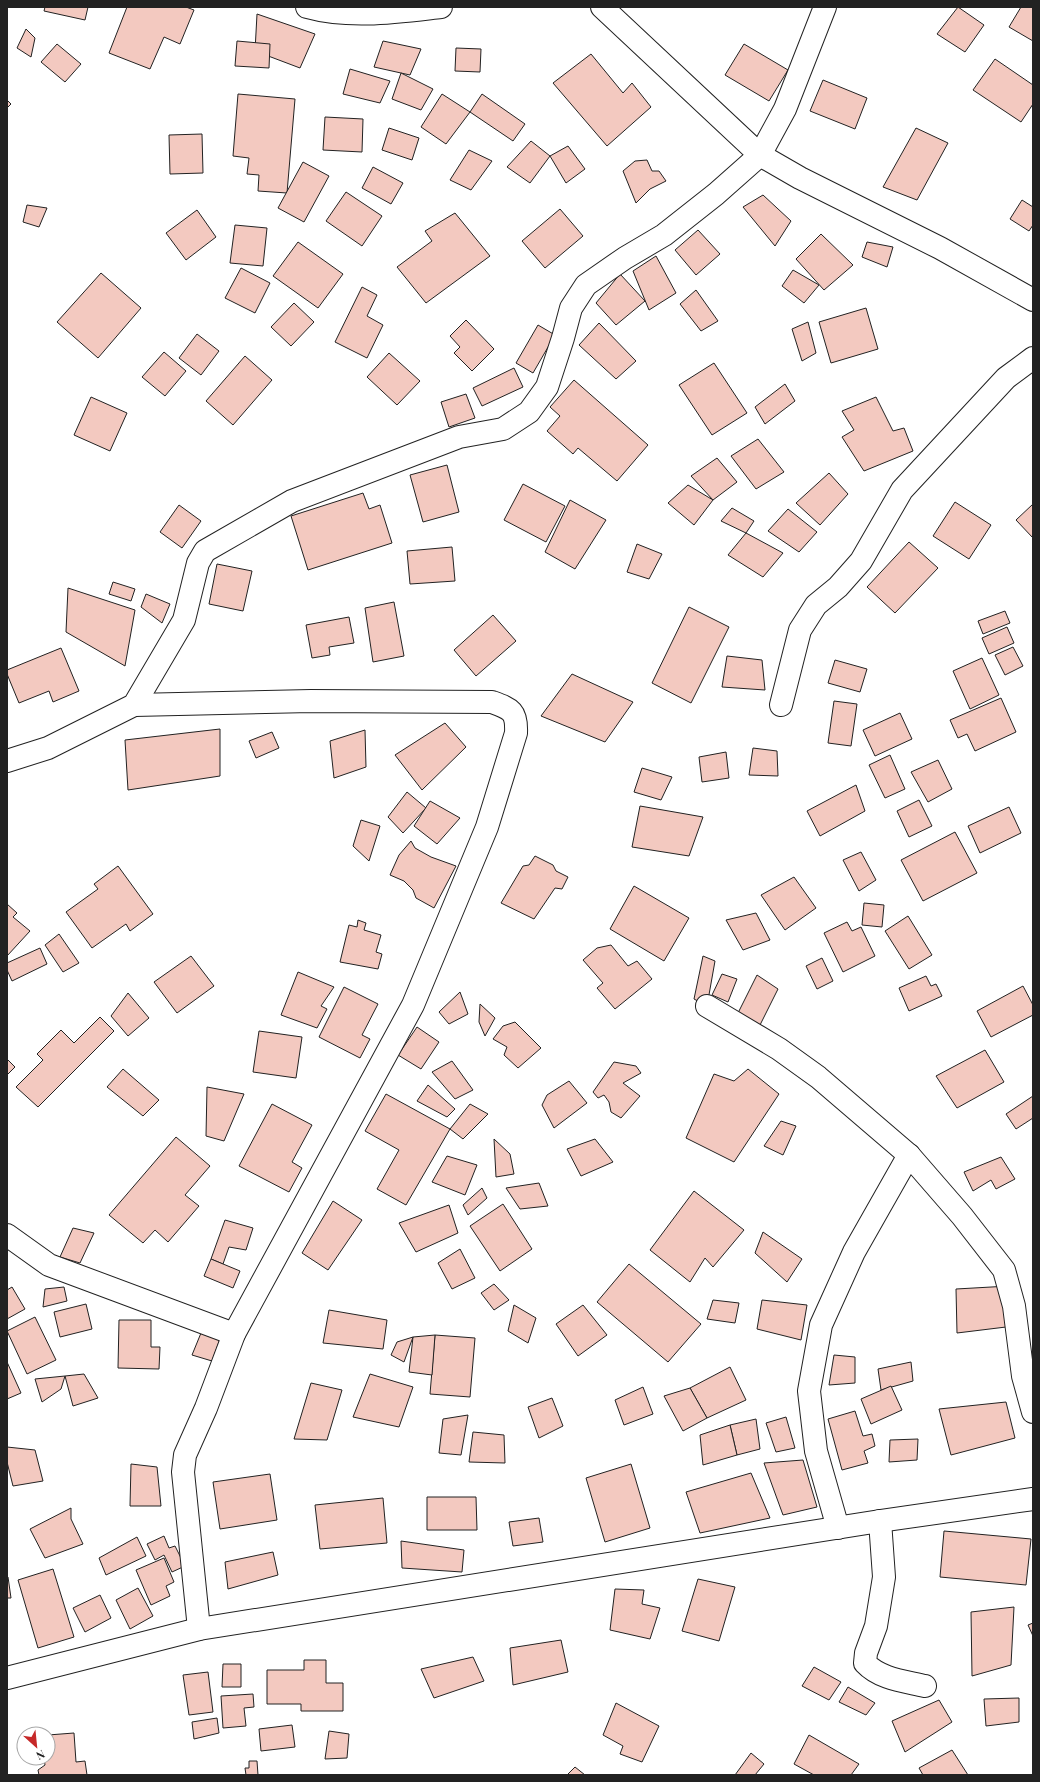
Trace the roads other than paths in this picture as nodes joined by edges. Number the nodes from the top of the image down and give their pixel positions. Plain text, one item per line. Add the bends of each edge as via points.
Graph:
1 (307, 7) edge
2 (441, 7) edge
3 (602, 7) edge
4 (825, 7) edge
5 (760, 155) junction
6 (1033, 300) edge
7 (1033, 358) edge
8 (134, 705) junction
9 (781, 705) dead end
10 (7, 761) edge
11 (707, 1006) dead end
12 (909, 1155) junction
13 (7, 1235) edge
14 (234, 1334) junction
15 (1033, 1412) edge
16 (1033, 1499) edge
17 (880, 1521) junction
18 (838, 1528) junction
19 (199, 1630) junction
20 (7, 1678) edge
21 (925, 1686) dead end

1 - 2 street via 351,14
3 - 5 street
4 - 5 street via 785,109
5 - 6 street via 800,178 940,248
5 - 8 street via 664,235 586,285 571,308 547,387 529,412 503,429 460,437 292,501 205,551 198,563 184,620
7 - 9 street via 1006,378 902,490 861,561 838,587 816,605 800,630
8 - 10 street via 48,748
8 - 14 street via 312,701 492,702 509,708 516,720 516,733 487,827 413,1005
11 - 12 street via 779,1049 818,1077
12 - 15 street via 962,1216 1004,1270 1014,1306 1023,1376
12 - 18 street via 854,1252 821,1325 809,1391 816,1451
13 - 14 street via 49,1265
14 - 19 street via 185,1455 183,1472
16 - 17 street
17 - 18 street
17 - 21 street via 884,1576 876,1626 865,1663 886,1677
18 - 19 street
19 - 20 street

